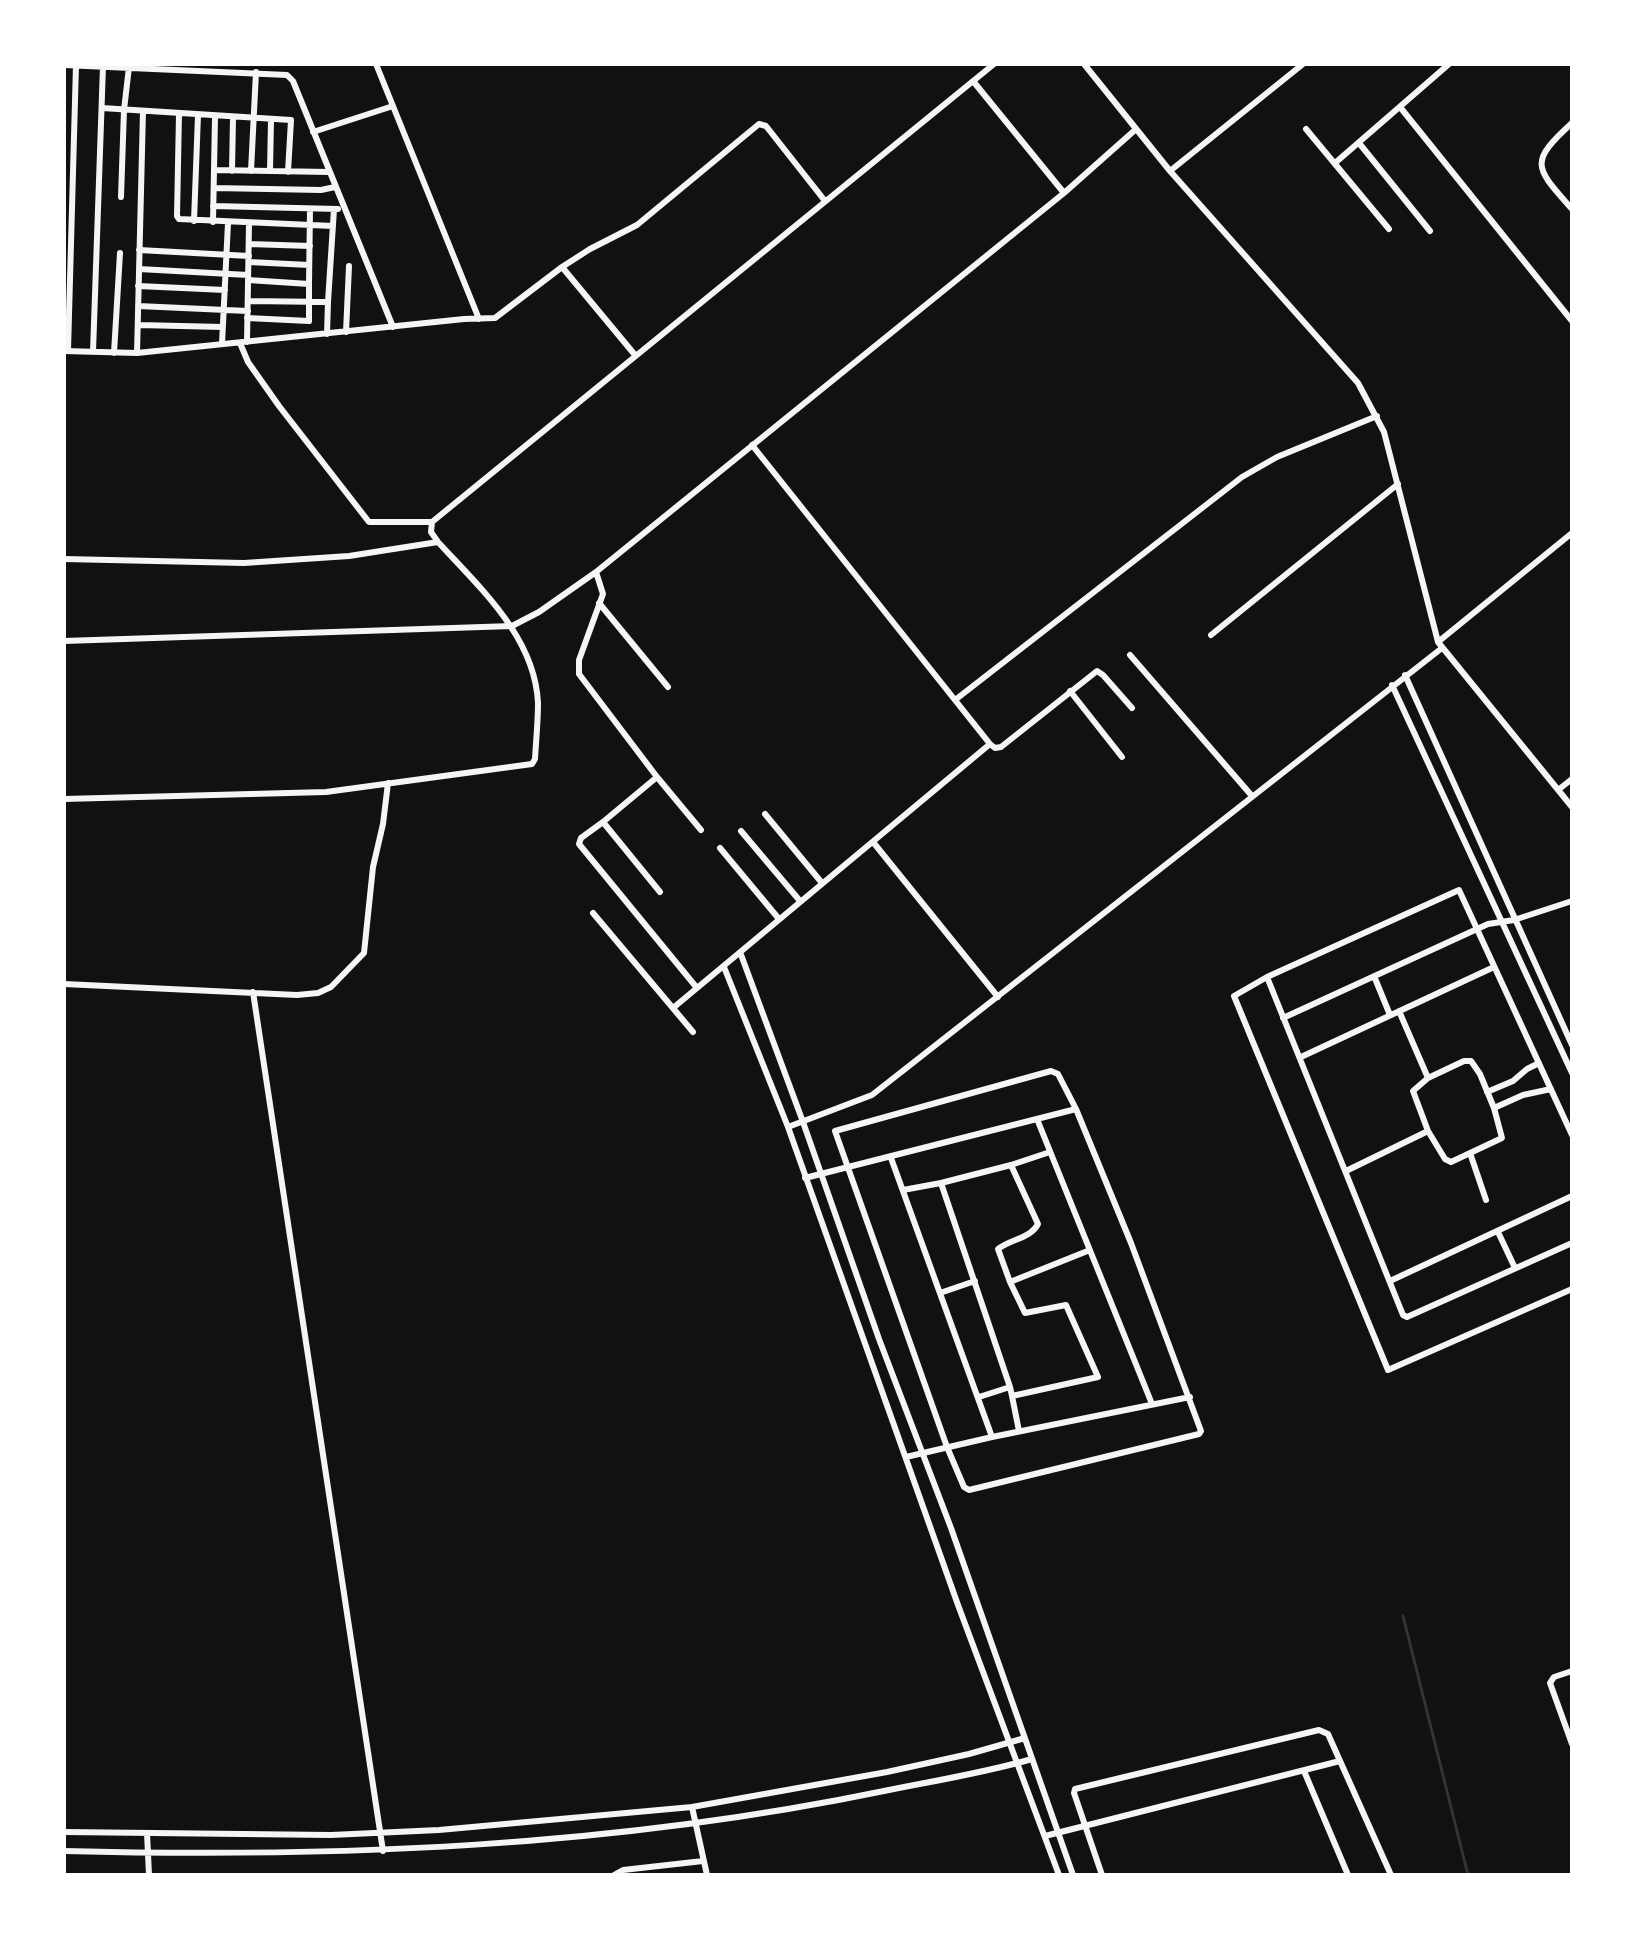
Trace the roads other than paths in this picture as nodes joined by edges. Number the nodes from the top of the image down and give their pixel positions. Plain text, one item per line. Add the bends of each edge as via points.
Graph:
1 (376, 64) edge
2 (994, 64) edge
3 (1084, 64) edge
4 (1303, 64) edge
5 (1449, 64) edge
6 (64, 65) edge
7 (76, 65) edge
8 (103, 66) junction
9 (129, 67) junction
10 (256, 72) junction
11 (973, 81) junction
12 (64, 93) edge
13 (75, 94) junction
14 (393, 106) junction
15 (1400, 107) junction
16 (102, 108) junction
17 (124, 110) junction
18 (143, 111) junction
19 (305, 111) junction
20 (179, 114) junction
21 (198, 115) junction
22 (215, 117) junction
23 (233, 118) junction
24 (64, 119) edge
25 (75, 119) junction
26 (253, 120) junction
27 (271, 120) junction
28 (291, 120) junction
29 (1572, 123) edge
30 (1306, 129) dead end
31 (1135, 130) junction
32 (313, 132) junction
33 (1359, 143) junction
34 (64, 144) edge
35 (74, 144) junction
36 (1335, 163) junction
37 (64, 169) edge
38 (73, 169) junction
39 (214, 170) junction
40 (232, 171) junction
41 (251, 171) junction
42 (270, 171) junction
43 (1170, 171) junction
44 (288, 172) junction
45 (329, 172) junction
46 (335, 187) junction
47 (214, 188) junction
48 (1064, 193) junction
49 (121, 197) dead end
50 (825, 201) junction
51 (213, 206) junction
52 (310, 209) junction
53 (334, 209) junction
54 (344, 209) junction
55 (1572, 209) edge
56 (68, 213) edge
57 (194, 221) junction
58 (213, 222) junction
59 (228, 223) junction
60 (249, 224) junction
61 (310, 226) junction
62 (333, 226) junction
63 (1389, 229) dead end
64 (1430, 231) dead end
65 (67, 241) edge
66 (249, 244) junction
67 (310, 246) junction
68 (139, 250) junction
69 (120, 253) dead end
70 (226, 254) junction
71 (249, 259) junction
72 (309, 265) junction
73 (349, 266) dead end
74 (562, 267) junction
75 (139, 269) junction
76 (226, 274) junction
77 (248, 277) junction
78 (67, 279) edge
79 (309, 284) junction
80 (138, 286) junction
81 (225, 290) junction
82 (248, 301) junction
83 (328, 302) junction
84 (310, 303) junction
85 (138, 306) junction
86 (224, 310) junction
87 (248, 314) junction
88 (66, 315) edge
89 (479, 319) junction
90 (309, 321) junction
91 (1572, 321) edge
92 (138, 325) junction
93 (223, 327) junction
94 (393, 327) junction
95 (346, 332) junction
96 (327, 334) junction
97 (307, 336) junction
98 (243, 342) junction
99 (222, 344) junction
100 (66, 351) edge
101 (93, 352) junction
102 (114, 353) junction
103 (137, 353) junction
104 (635, 355) junction
105 (1377, 416) junction
106 (752, 445) junction
107 (1398, 484) junction
108 (432, 522) junction
109 (1572, 533) edge
110 (438, 542) junction
111 (64, 559) edge
112 (597, 574) junction
113 (599, 603) junction
114 (512, 626) junction
115 (1211, 635) dead end
116 (64, 641) edge
117 (1440, 645) junction
118 (1130, 655) dead end
119 (1405, 675) junction
120 (1392, 685) junction
121 (668, 687) dead end
122 (1070, 691) junction
123 (955, 700) junction
124 (1132, 708) dead end
125 (990, 744) junction
126 (1122, 757) dead end
127 (657, 777) junction
128 (1572, 779) edge
129 (388, 783) junction
130 (1558, 790) junction
131 (1252, 796) junction
132 (64, 799) edge
133 (1572, 807) edge
134 (765, 814) dead end
135 (603, 822) junction
136 (701, 830) dead end
137 (741, 831) dead end
138 (873, 842) junction
139 (720, 848) dead end
140 (822, 883) junction
141 (660, 892) dead end
142 (800, 901) junction
143 (1572, 901) edge
144 (593, 913) dead end
145 (779, 919) junction
146 (1514, 920) junction
147 (1503, 923) junction
148 (1477, 929) junction
149 (740, 952) junction
150 (724, 967) junction
151 (1494, 967) junction
152 (1374, 976) junction
153 (1267, 977) junction
154 (64, 984) edge
155 (697, 988) junction
156 (253, 992) junction
157 (998, 997) junction
158 (673, 1008) junction
159 (1399, 1011) junction
160 (1390, 1015) junction
161 (1283, 1018) junction
162 (693, 1032) dead end
163 (1572, 1045) edge
164 (1301, 1057) junction
165 (1539, 1063) junction
166 (1572, 1073) edge
167 (1428, 1078) junction
168 (1551, 1089) junction
169 (1487, 1092) junction
170 (1494, 1108) junction
171 (1076, 1109) junction
172 (1037, 1119) junction
173 (803, 1122) junction
174 (788, 1127) junction
175 (1428, 1131) junction
176 (1572, 1135) edge
177 (1050, 1152) junction
178 (1470, 1153) junction
179 (891, 1158) junction
180 (1011, 1165) junction
181 (846, 1169) junction
182 (1346, 1171) junction
183 (821, 1176) junction
184 (805, 1178) junction
185 (941, 1183) junction
186 (903, 1190) junction
187 (1572, 1196) edge
188 (1486, 1200) dead end
189 (1498, 1232) junction
190 (1572, 1243) edge
191 (1090, 1250) junction
192 (1515, 1268) junction
193 (975, 1281) junction
194 (1390, 1281) junction
195 (1010, 1282) junction
196 (1572, 1289) edge
197 (940, 1293) junction
198 (1010, 1387) junction
199 (1012, 1396) junction
200 (979, 1397) junction
201 (1190, 1397) junction
202 (1152, 1404) junction
203 (1019, 1431) junction
204 (992, 1437) junction
205 (947, 1447) junction
206 (922, 1454) junction
207 (906, 1457) junction
208 (1572, 1671) edge
209 (1025, 1738) junction
210 (1010, 1743) junction
211 (1572, 1744) edge
212 (1032, 1759) junction
213 (1340, 1761) junction
214 (1017, 1764) junction
215 (1304, 1771) junction
216 (692, 1807) junction
217 (695, 1825) junction
218 (1085, 1825) junction
219 (64, 1832) edge
220 (380, 1832) junction
221 (147, 1833) junction
222 (1058, 1833) junction
223 (1045, 1836) junction
224 (64, 1851) edge
225 (383, 1851) junction
226 (148, 1853) junction
227 (703, 1861) junction
228 (149, 1875) edge
229 (614, 1875) edge
230 (707, 1875) edge
231 (1059, 1875) edge
232 (1073, 1875) edge
233 (1102, 1875) edge
234 (1348, 1875) edge
235 (1391, 1875) edge

1 - 14 street
2 - 11 street
3 - 31 street
4 - 43 street
5 - 15 street
6 - 7 street
7 - 8 street
7 - 13 street
8 - 9 street
8 - 16 street
9 - 10 street
9 - 17 street
10 - 19 street via 287,75
10 - 26 street
11 - 48 street
11 - 50 street
12 - 13 street
13 - 25 street
14 - 32 street
14 - 89 street
15 - 33 street
15 - 91 street
16 - 17 street
16 - 101 street
17 - 18 street
17 - 49 street
18 - 20 street
18 - 68 street
19 - 28 street
19 - 32 street
20 - 21 street
20 - 57 street via 177,216
21 - 22 street
21 - 57 street
22 - 23 street
22 - 39 street
23 - 26 street
23 - 40 street
24 - 25 street
25 - 35 street
26 - 27 street
26 - 41 street
27 - 28 street
27 - 42 street
28 - 44 street
29 - 55 street via 1541,159 1548,181
30 - 36 street
31 - 43 street
31 - 48 street
32 - 45 street
33 - 36 street
33 - 64 street
34 - 35 street
35 - 38 street
36 - 63 street
37 - 38 street
38 - 56 street
39 - 40 street
39 - 47 street
40 - 41 street
41 - 42 street
42 - 44 street
43 - 105 street via 1328,346
44 - 45 street
45 - 46 street
46 - 47 street
46 - 54 street
47 - 51 street
48 - 106 street
50 - 74 street via 766,126 759,124 637,225
50 - 104 street
51 - 52 street
51 - 58 street
52 - 53 street
52 - 61 street
53 - 54 street
53 - 62 street
54 - 94 street
56 - 65 street
57 - 58 street
58 - 59 street
59 - 60 street
59 - 70 street
60 - 61 street
60 - 66 street
61 - 62 street
61 - 67 street
62 - 83 street
65 - 78 street
66 - 67 street
66 - 71 street
67 - 72 street
68 - 70 street
68 - 75 street
69 - 102 street
70 - 71 street
70 - 76 street
71 - 72 street
71 - 77 street
72 - 79 street
73 - 95 street
74 - 89 street via 495,318
74 - 104 street
75 - 76 street
75 - 80 street
76 - 77 street
76 - 81 street
77 - 79 street
77 - 82 street
78 - 88 street
79 - 84 street
80 - 81 street
80 - 85 street
81 - 86 street
82 - 84 street
82 - 87 street
83 - 84 street
83 - 96 street
84 - 90 street
85 - 86 street
85 - 92 street
86 - 87 street
86 - 93 street
87 - 90 street
87 - 98 street
88 - 100 street
89 - 94 street
90 - 97 street
92 - 93 street
92 - 103 street
93 - 99 street
94 - 95 street
95 - 96 street
96 - 97 street
97 - 98 street
98 - 99 street
98 - 108 street via 248,362 369,522
99 - 103 street
100 - 101 street
101 - 102 street
102 - 103 street
104 - 108 street
105 - 107 street
105 - 123 street via 1242,477
106 - 112 street
106 - 123 street
107 - 115 street
107 - 117 street
108 - 110 street
109 - 117 street
110 - 111 street via 349,556 244,563
110 - 114 street
112 - 113 street via 602,588
112 - 114 street
113 - 121 street
113 - 127 street via 579,674
114 - 116 street
114 - 129 street via 538,701 534,762
117 - 119 street
117 - 130 street
118 - 131 street
119 - 120 street
119 - 146 street
120 - 131 street
120 - 147 street
122 - 124 street via 1100,671
122 - 125 street via 1001,747
122 - 126 street
123 - 125 street
125 - 138 street
127 - 135 street
127 - 136 street
128 - 130 street
129 - 132 street via 326,792
129 - 156 street via 361,957 336,984 318,993
130 - 133 street
131 - 157 street
134 - 140 street
135 - 141 street
135 - 155 street via 579,844
137 - 142 street
138 - 140 street
138 - 157 street
139 - 145 street
140 - 142 street
142 - 145 street
143 - 146 street
144 - 158 street
145 - 149 street
146 - 147 street
146 - 163 street
147 - 148 street
147 - 166 street
148 - 151 street
148 - 152 street
148 - 153 street via 1459,890
149 - 150 street
149 - 173 street
150 - 155 street
150 - 174 street
151 - 159 street
151 - 165 street
152 - 160 street
152 - 161 street
153 - 161 street
153 - 196 street via 1236,992 1234,1000 1388,1370
154 - 156 street
155 - 158 street
156 - 220 street
157 - 173 street via 872,1095
158 - 162 street
159 - 160 street
159 - 167 street
160 - 164 street
161 - 164 street
164 - 182 street
165 - 168 street
165 - 169 street
167 - 169 street via 1468,1060
167 - 175 street via 1413,1091
168 - 170 street
168 - 176 street
169 - 170 street
170 - 178 street via 1502,1138
171 - 172 street
171 - 181 street via 1058,1074 1051,1071 837,1130
171 - 201 street
172 - 177 street
172 - 179 street
173 - 174 street
173 - 183 street
174 - 184 street
175 - 178 street via 1448,1161
175 - 182 street
177 - 180 street
177 - 191 street
178 - 188 street
179 - 181 street
179 - 186 street
180 - 185 street
180 - 195 street via 1038,1224 1028,1235 998,1249
181 - 183 street
181 - 205 street
182 - 194 street
183 - 184 street
183 - 206 street
184 - 207 street
185 - 186 street
185 - 193 street
186 - 197 street
187 - 189 street
189 - 192 street
189 - 194 street
190 - 192 street
191 - 195 street
191 - 202 street
192 - 194 street via 1407,1317
193 - 197 street
193 - 198 street
195 - 199 street via 1025,1313 1066,1305 1098,1377
197 - 200 street
198 - 199 street
198 - 200 street
199 - 203 street
200 - 204 street
201 - 202 street
201 - 205 street via 1202,1428 1199,1434 969,1490
202 - 203 street
203 - 204 street
204 - 205 street
205 - 206 street
206 - 207 street
206 - 209 street
207 - 210 street
208 - 211 street via 1550,1683
209 - 210 street
209 - 212 street
210 - 214 street
210 - 216 street via 887,1772
212 - 214 street
212 - 222 street
213 - 215 street
213 - 218 street via 1328,1734 1319,1730 1076,1788
213 - 235 street
214 - 217 street
214 - 223 street
215 - 218 street
215 - 234 street
216 - 217 street
216 - 220 street
217 - 225 street
217 - 227 street
218 - 222 street
218 - 233 street
219 - 221 street
220 - 221 street
220 - 225 street
221 - 226 street
222 - 223 street
222 - 232 street
223 - 231 street
224 - 226 street
225 - 226 street
226 - 228 street
227 - 229 street
227 - 230 street

